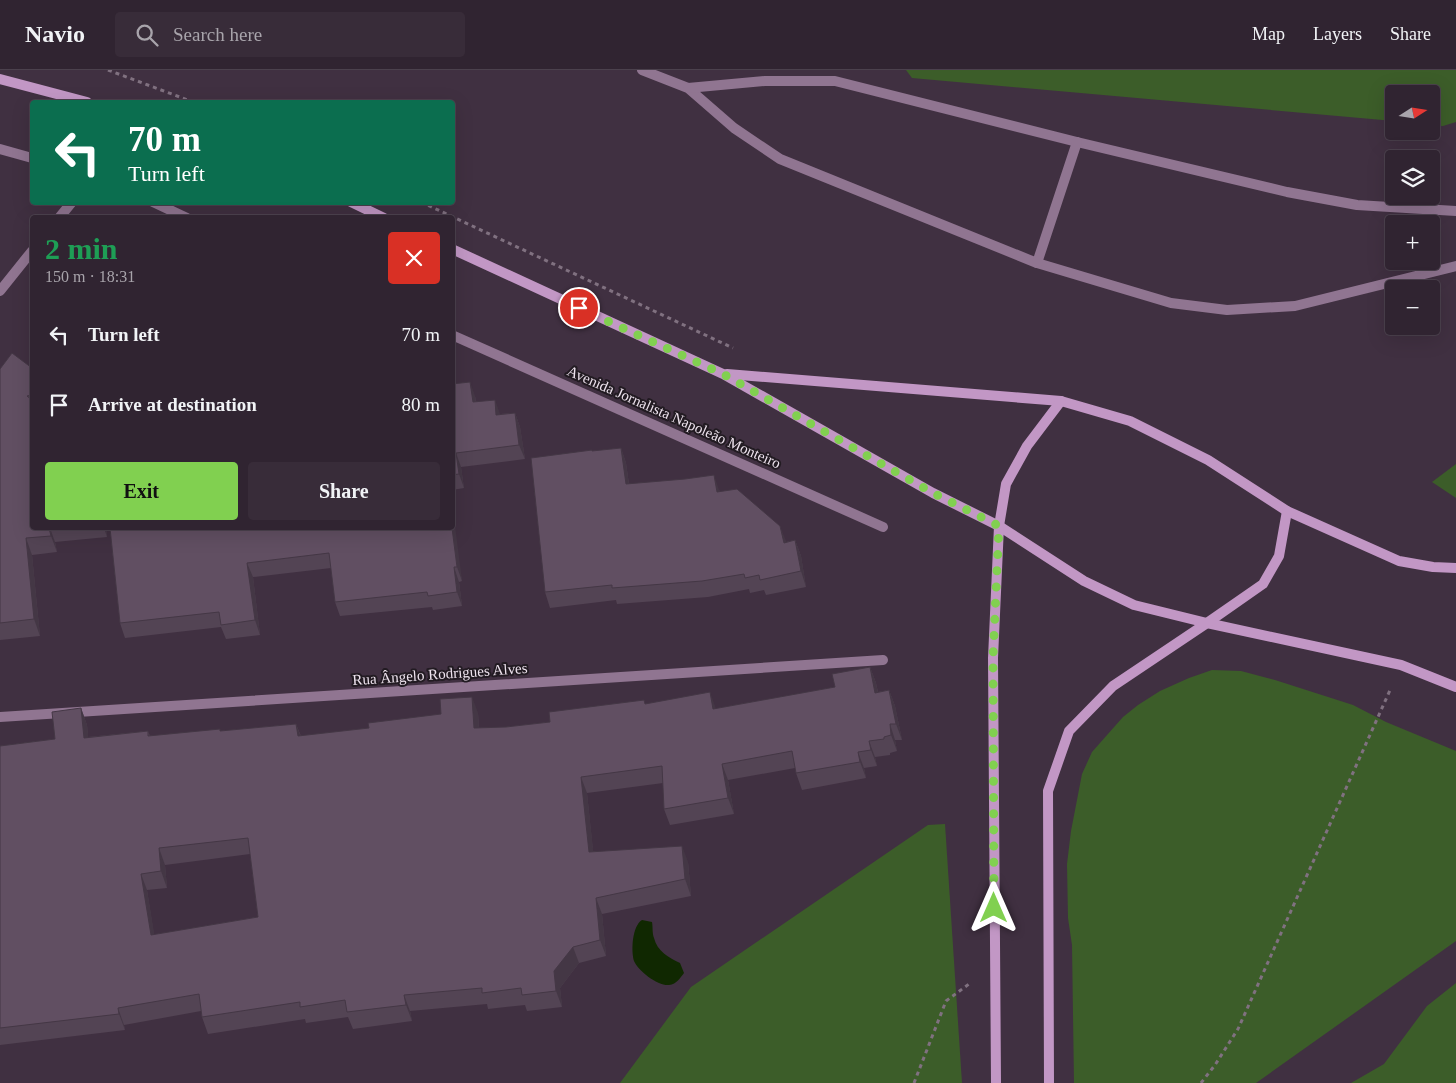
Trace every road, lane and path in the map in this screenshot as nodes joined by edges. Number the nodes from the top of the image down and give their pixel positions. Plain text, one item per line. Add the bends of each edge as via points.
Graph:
1 (108, 70) edge
2 (642, 70) edge
3 (0, 79) edge
4 (688, 88) junction
5 (79, 100) edge
6 (188, 100) edge
7 (1077, 142) junction
8 (0, 149) edge
9 (30, 157) edge
10 (159, 205) edge
11 (357, 205) edge
12 (1456, 211) edge
13 (181, 215) edge
14 (378, 215) edge
15 (455, 250) edge
16 (30, 254) edge
17 (1037, 263) junction
18 (1456, 266) edge
19 (0, 291) edge
20 (455, 336) edge
21 (723, 374) junction
22 (1061, 401) junction
23 (1287, 511) junction
24 (999, 526) junction
25 (883, 527) dead end
26 (1456, 568) edge
27 (1207, 624) junction
28 (883, 660) dead end
29 (1401, 665) junction
30 (1456, 687) edge
31 (0, 717) edge
32 (994, 965) junction
33 (914, 1083) edge
34 (996, 1083) edge
35 (1049, 1083) edge
36 (1201, 1083) edge

1 - 6 path
2 - 4 street
3 - 5 main road
4 - 7 street via 765,81 835,81
4 - 17 street via 734,128 780,159
7 - 12 street via 1287,192 1357,205
7 - 17 street
8 - 9 street
10 - 13 street
11 - 14 main road
15 - 21 main road
16 - 19 street
17 - 18 street via 1171,304 1227,310 1295,306
20 - 25 street, Avenida Jornalista Napoleão Monteiro
21 - 22 main road
21 - 24 main road via 933,493
22 - 23 main road via 1130,421 1208,460
22 - 24 main road via 1028,446 1006,484
23 - 26 main road via 1399,561
23 - 27 main road via 1279,556 1262,584
24 - 27 main road via 1084,581 1134,605
24 - 32 main road via 993,658
27 - 29 main road
27 - 35 main road via 1113,686 1069,731 1048,791
28 - 31 street, Rua Ângelo Rodrigues Alves
29 - 30 main road
29 - 36 path via 1238,1030
32 - 33 path via 946,1000
32 - 34 main road

